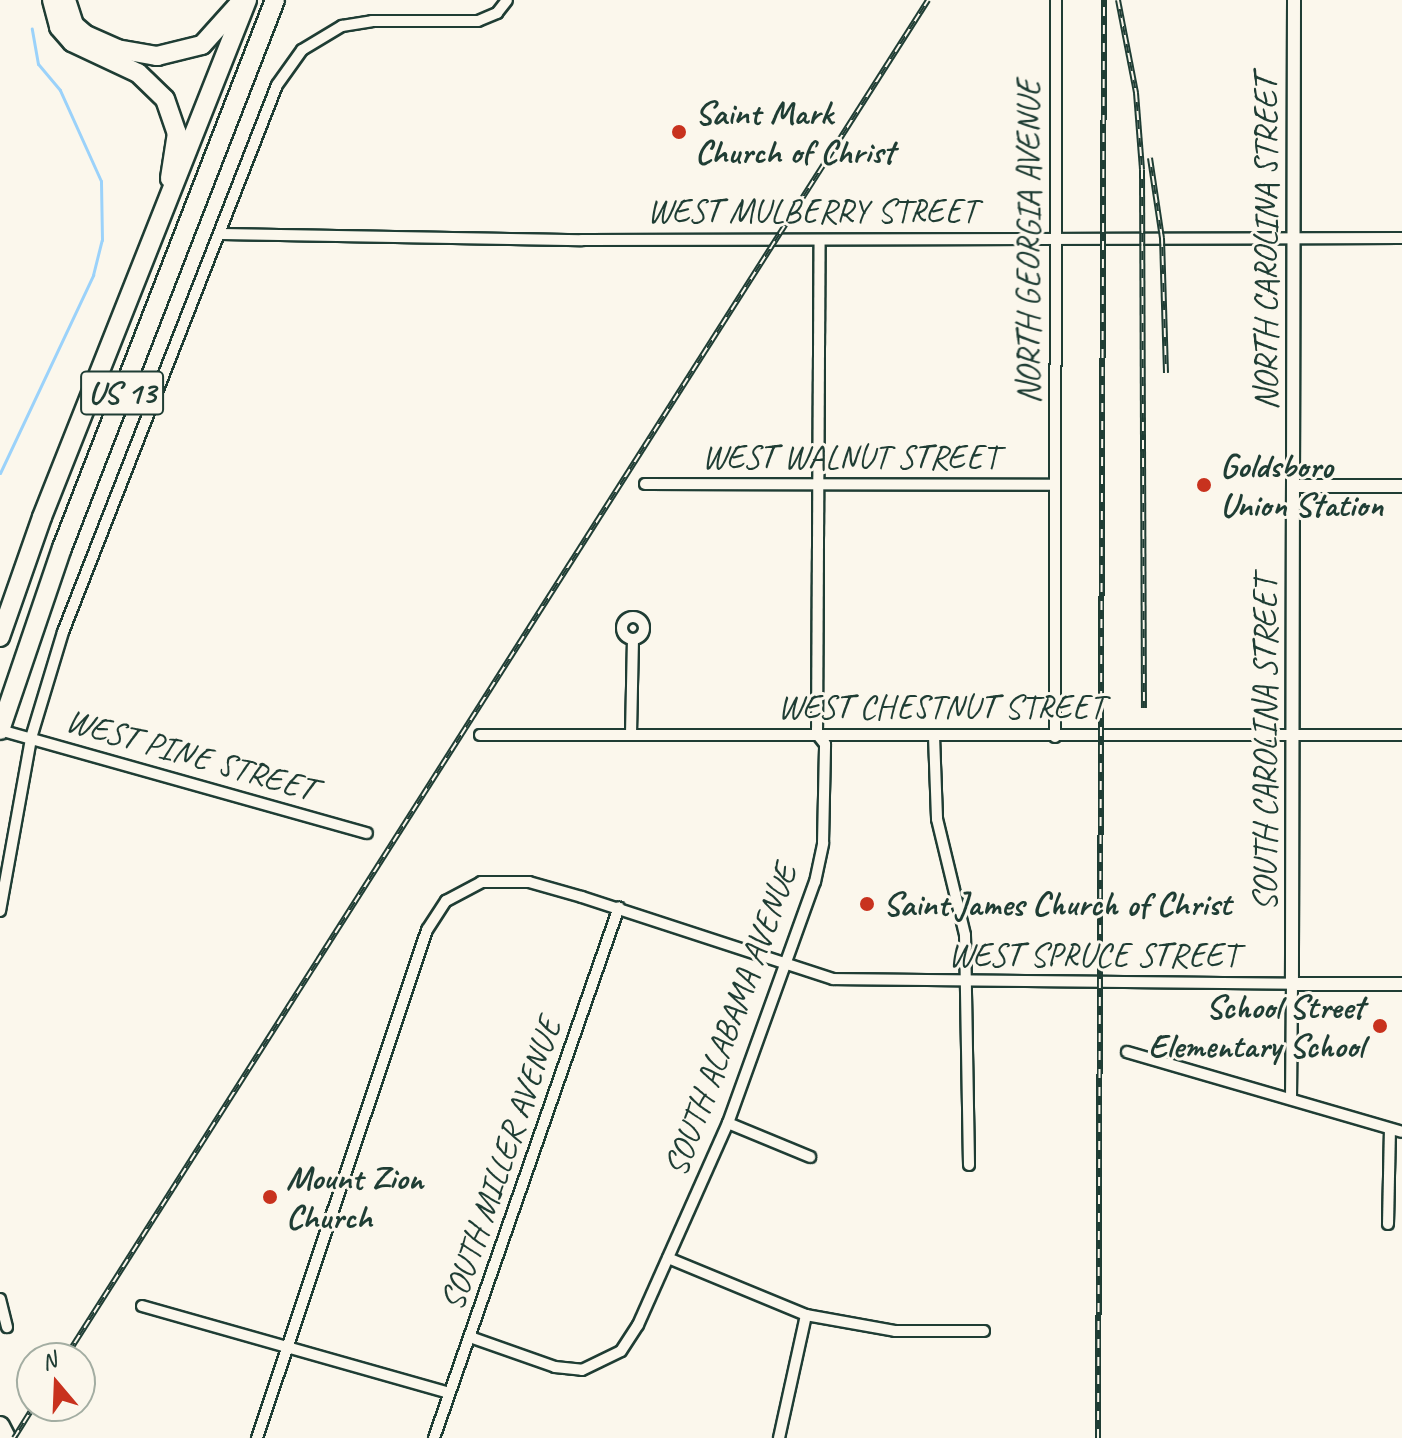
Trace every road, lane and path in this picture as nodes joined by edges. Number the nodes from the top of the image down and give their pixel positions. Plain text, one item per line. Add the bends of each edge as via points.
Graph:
1 (52, 0) edge
2 (66, 0) edge
3 (244, 0) edge
4 (275, 0) edge
5 (507, 0) edge
6 (1056, 0) edge
7 (1294, 0) edge
8 (160, 220) junction
9 (222, 234) junction
10 (1057, 237) junction
11 (1293, 238) junction
12 (1402, 238) edge
13 (820, 240) junction
14 (645, 484) dead end
15 (1055, 485) junction
16 (818, 486) junction
17 (1293, 486) junction
18 (1402, 486) edge
19 (0, 637) edge
20 (633, 639) dead end
21 (0, 730) edge
22 (631, 734) junction
23 (817, 734) junction
24 (480, 735) dead end
25 (1292, 735) junction
26 (1402, 735) edge
27 (934, 736) junction
28 (1055, 737) junction
29 (31, 738) junction
30 (367, 833) dead end
31 (619, 907) junction
32 (0, 911) edge
33 (786, 965) junction
34 (967, 983) junction
35 (1292, 984) junction
36 (1402, 984) edge
37 (1127, 1052) dead end
38 (1291, 1099) junction
39 (728, 1123) junction
40 (1390, 1129) junction
41 (1402, 1132) edge
42 (810, 1157) dead end
43 (969, 1165) dead end
44 (1388, 1224) dead end
45 (668, 1258) junction
46 (0, 1299) edge
47 (142, 1306) dead end
48 (806, 1315) junction
49 (7, 1327) dead end
50 (984, 1331) dead end
51 (470, 1337) junction
52 (285, 1347) junction
53 (449, 1393) junction
54 (0, 1426) edge
55 (6, 1438) edge
56 (257, 1438) edge
57 (434, 1438) edge
58 (779, 1438) edge

1 - 8 highway via 65,36 147,79 171,110 177,144
2 - 3 highway via 74,25 86,35 117,49 157,56 181,53 210,40
3 - 8 highway, US 13
4 - 21 highway, US 13 via 62,548
5 - 9 street via 497,13 478,21 356,22 327,32 302,50 277,85
6 - 10 street, NORTH GEORGIA AVENUE
7 - 11 street, NORTH CAROLINA STREET
8 - 19 highway, US 13
9 - 13 street, WEST MULBERRY STREET
9 - 29 street via 79,589
10 - 11 street, WEST MULBERRY STREET
10 - 13 street, WEST MULBERRY STREET
10 - 15 street, NORTH GEORGIA AVENUE
11 - 12 street, WEST MULBERRY STREET
11 - 17 street, NORTH CAROLINA STREET
13 - 16 street, SOUTH ALABAMA AVENUE
14 - 16 street, WEST WALNUT STREET
15 - 16 street, WEST WALNUT STREET
15 - 28 street, NORTH GEORGIA AVENUE
16 - 23 street, SOUTH ALABAMA AVENUE
17 - 18 street
17 - 25 street, SOUTH CAROLINA STREET
20 - 22 street
21 - 29 street, WEST PINE STREET
22 - 23 street, WEST CHESTNUT STREET
22 - 24 street, WEST CHESTNUT STREET
23 - 27 street, WEST CHESTNUT STREET
23 - 33 street, SOUTH ALABAMA AVENUE via 825,744 823,843
25 - 26 street, WEST CHESTNUT STREET
25 - 28 street, WEST CHESTNUT STREET
25 - 35 street, SOUTH CAROLINA STREET
27 - 28 street, WEST CHESTNUT STREET
27 - 34 street via 937,819 962,913
29 - 30 street, WEST PINE STREET
29 - 32 street
31 - 33 street, WEST SPRUCE STREET
31 - 51 street, SOUTH MILLER AVENUE
31 - 52 street, WEST SPRUCE STREET via 504,879 455,893 427,930
33 - 34 street, WEST SPRUCE STREET via 851,982
33 - 39 street, SOUTH ALABAMA AVENUE
34 - 35 street, WEST SPRUCE STREET
34 - 43 street
35 - 36 street, WEST SPRUCE STREET
35 - 38 street, SOUTH CAROLINA STREET
37 - 38 street
38 - 40 street
39 - 42 street
39 - 45 street, SOUTH ALABAMA AVENUE
40 - 41 street
40 - 44 street
45 - 48 street
45 - 51 street, SOUTH ALABAMA AVENUE via 638,1325 621,1351 604,1363 582,1370 555,1367
46 - 49 street
47 - 52 street
48 - 50 street via 895,1331
48 - 58 street
51 - 53 street, SOUTH MILLER AVENUE
52 - 53 street
52 - 56 street
53 - 57 street, SOUTH MILLER AVENUE
54 - 55 highway

